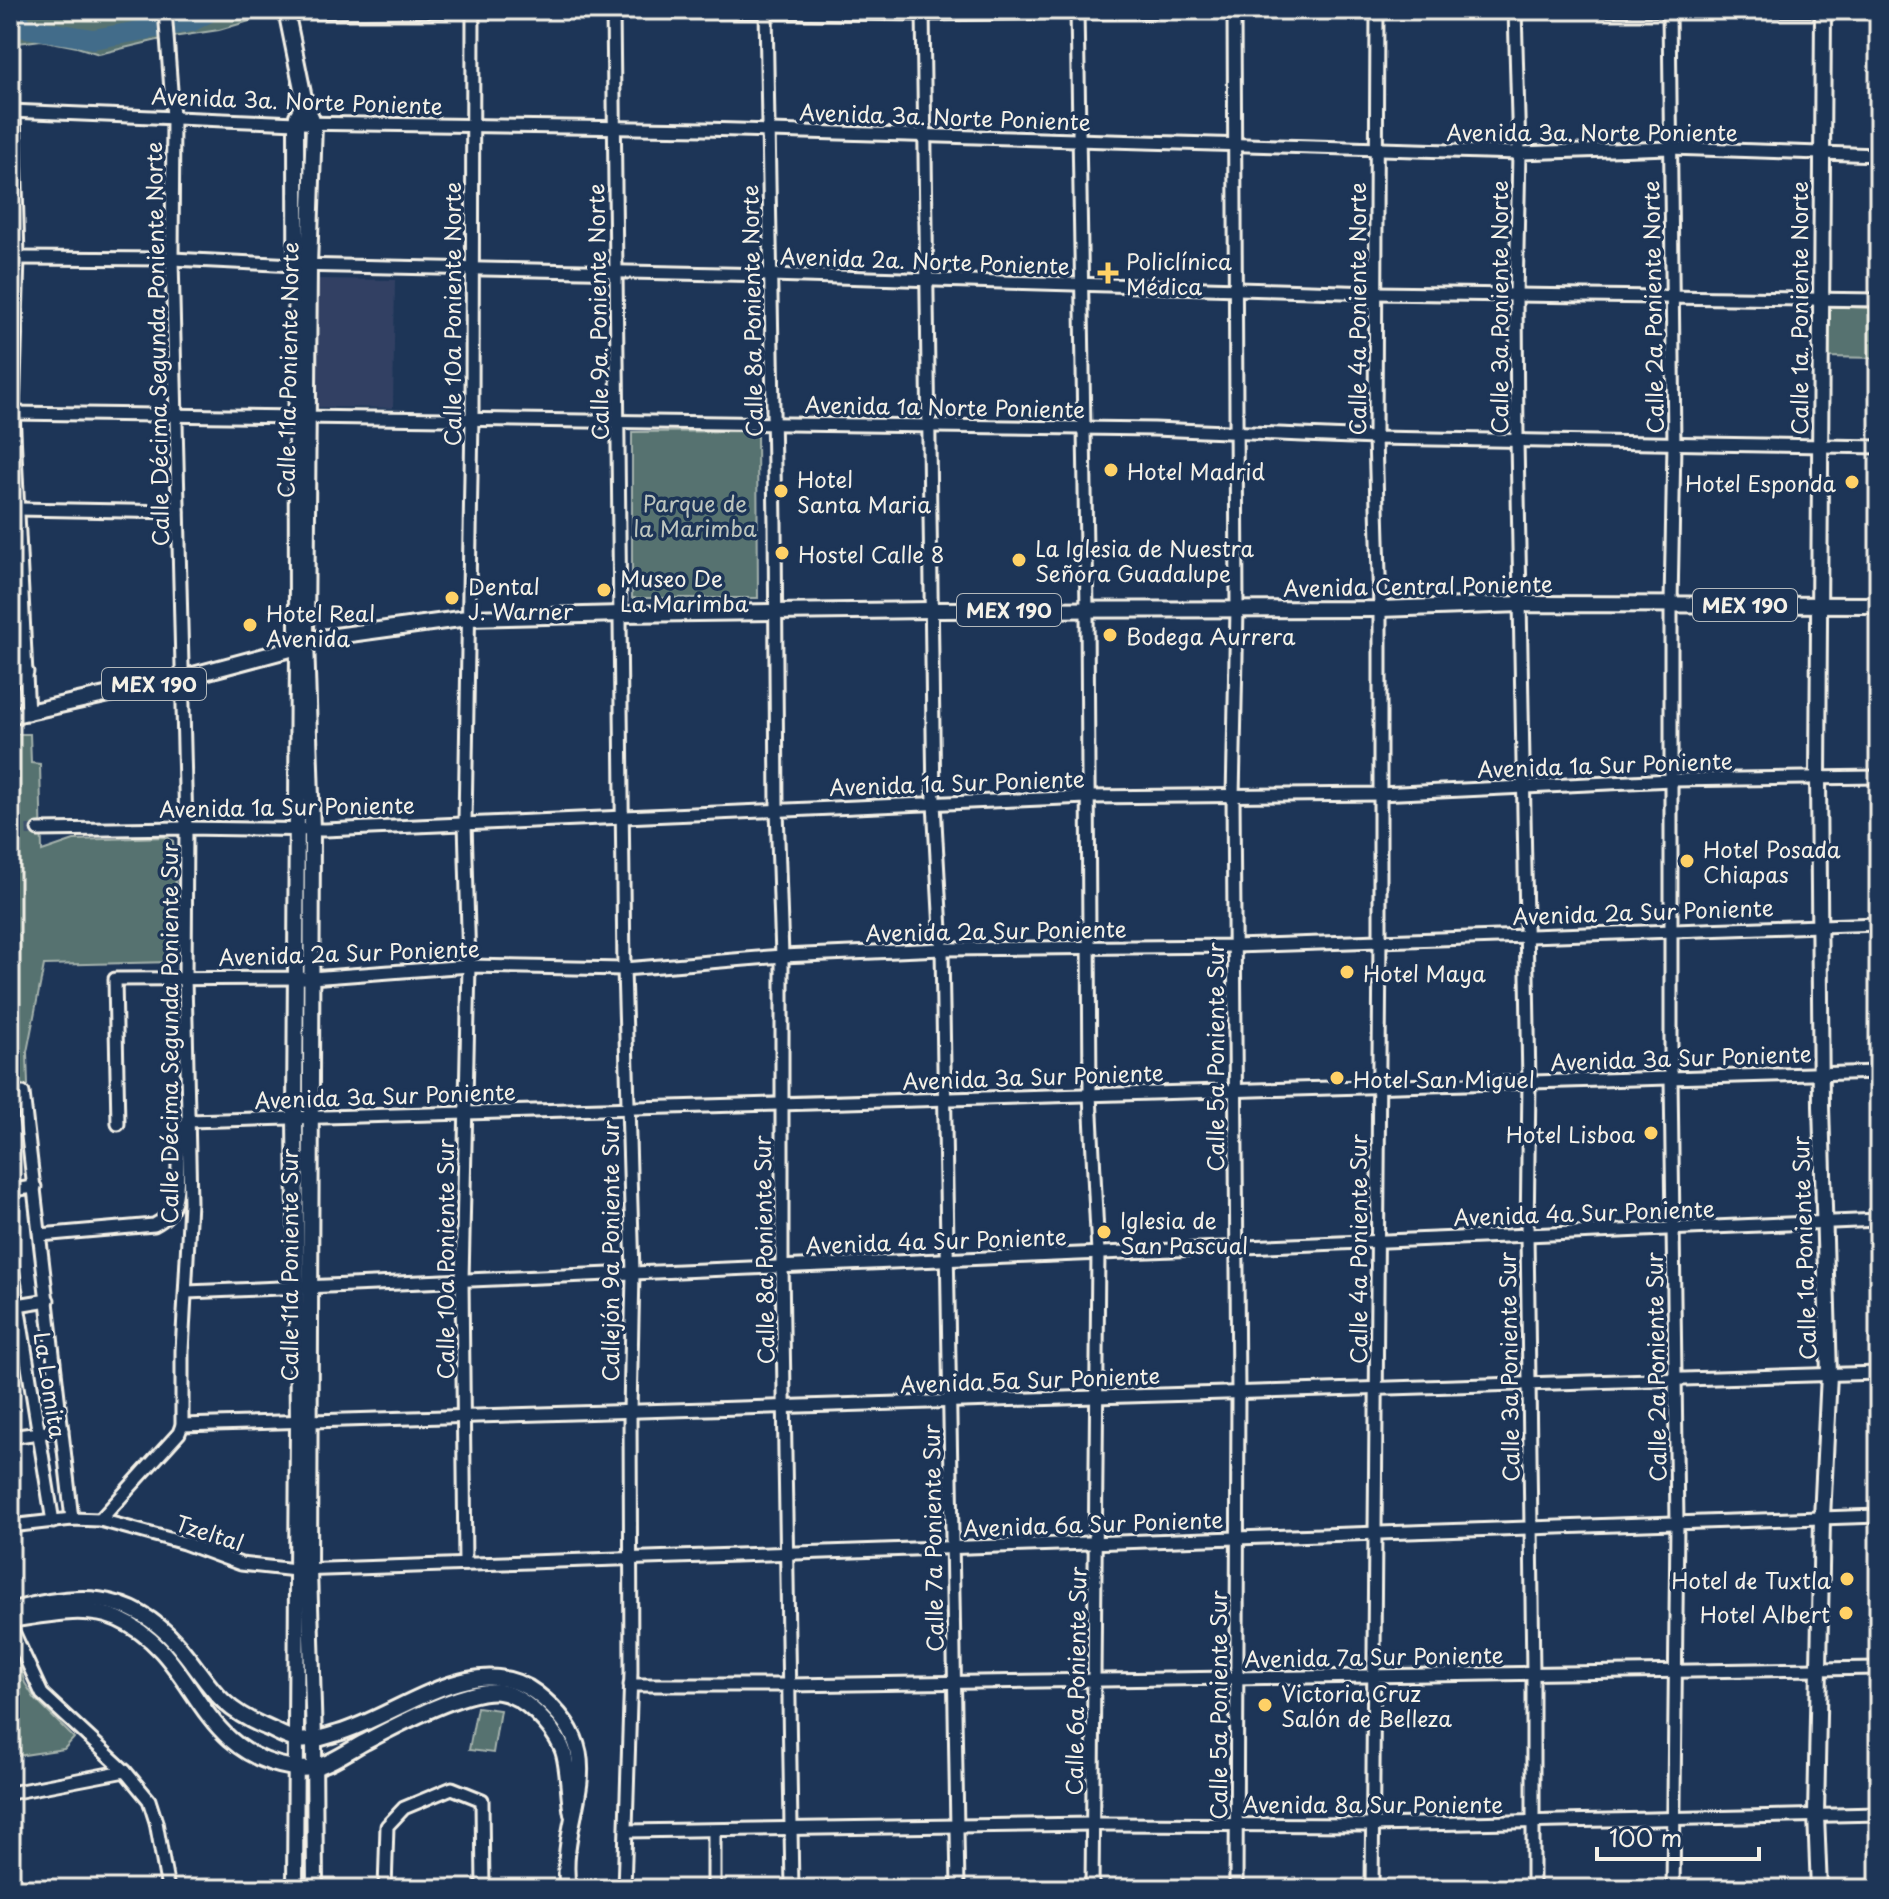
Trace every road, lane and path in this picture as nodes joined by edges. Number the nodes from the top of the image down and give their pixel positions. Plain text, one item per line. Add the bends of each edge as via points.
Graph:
1 (165, 10) edge
2 (473, 10) edge
3 (613, 10) edge
4 (1234, 10) edge
5 (1515, 10) edge
6 (1669, 10) edge
7 (1823, 10) edge
8 (1879, 10) edge
9 (286, 11) edge
10 (766, 11) edge
11 (1077, 11) edge
12 (1377, 11) edge
13 (923, 12) edge
14 (305, 103) junction
15 (12, 111) edge
16 (173, 117) junction
17 (296, 123) junction
18 (314, 124) junction
19 (471, 125) junction
20 (614, 128) junction
21 (768, 131) junction
22 (924, 135) junction
23 (1079, 140) junction
24 (1233, 144) junction
25 (1670, 148) junction
26 (1377, 149) junction
27 (1519, 153) junction
28 (1821, 154) junction
29 (1879, 155) edge
30 (10, 247) edge
31 (18, 258) junction
32 (172, 259) junction
33 (302, 265) junction
34 (472, 268) junction
35 (616, 272) junction
36 (770, 275) junction
37 (927, 280) junction
38 (1081, 285) junction
39 (1235, 289) junction
40 (1375, 293) junction
41 (1516, 296) junction
42 (1673, 297) junction
43 (1879, 300) edge
44 (1820, 302) junction
45 (12, 413) edge
46 (303, 415) junction
47 (176, 416) junction
48 (472, 418) junction
49 (618, 422) junction
50 (773, 424) junction
51 (928, 426) junction
52 (1084, 427) junction
53 (1234, 432) junction
54 (1375, 438) junction
55 (1517, 440) junction
56 (1674, 444) junction
57 (1819, 446) junction
58 (1879, 447) edge
59 (18, 509) junction
60 (178, 512) junction
61 (1521, 604) junction
62 (1671, 604) junction
63 (1879, 605) edge
64 (1819, 606) junction
65 (1087, 609) junction
66 (1237, 609) junction
67 (1380, 609) junction
68 (931, 610) junction
69 (775, 611) junction
70 (621, 614) junction
71 (467, 618) junction
72 (302, 644) junction
73 (27, 672) junction
74 (182, 678) junction
75 (10, 682) edge
76 (28, 714) junction
77 (10, 716) edge
78 (1879, 777) edge
79 (1818, 778) junction
80 (1672, 780) junction
81 (1523, 786) junction
82 (1379, 794) junction
83 (1087, 797) junction
84 (1233, 797) junction
85 (934, 803) junction
86 (777, 809) junction
87 (623, 818) junction
88 (465, 822) junction
89 (186, 828) junction
90 (38, 830) tunnel mouth
91 (305, 830) junction
92 (1879, 924) edge
93 (1820, 925) junction
94 (1672, 929) junction
95 (1525, 936) junction
96 (1380, 939) junction
97 (1234, 946) junction
98 (1088, 947) junction
99 (942, 949) junction
100 (782, 956) junction
101 (469, 966) junction
102 (624, 969) junction
103 (185, 978) junction
104 (304, 978) junction
105 (1879, 1072) edge
106 (1822, 1073) junction
107 (1671, 1078) junction
108 (1529, 1082) junction
109 (1378, 1086) junction
110 (1234, 1090) junction
111 (10, 1094) edge
112 (1090, 1095) junction
113 (945, 1099) junction
114 (782, 1104) junction
115 (628, 1108) junction
116 (465, 1113) junction
117 (302, 1118) junction
118 (188, 1121) junction
119 (118, 1124) dead end
120 (35, 1187) junction
121 (10, 1190) edge
122 (1879, 1220) edge
123 (1826, 1222) junction
124 (1673, 1228) junction
125 (1527, 1234) junction
126 (40, 1235) junction
127 (1376, 1241) junction
128 (1235, 1247) junction
129 (1098, 1253) junction
130 (10, 1255) edge
131 (947, 1259) junction
132 (782, 1267) junction
133 (633, 1273) junction
134 (462, 1280) junction
135 (305, 1287) junction
136 (187, 1292) junction
137 (48, 1300) junction
138 (14, 1305) edge
139 (1879, 1373) edge
140 (1829, 1374) junction
141 (1674, 1379) junction
142 (1529, 1384) junction
143 (1375, 1388) junction
144 (1238, 1392) junction
145 (1097, 1397) junction
146 (950, 1401) junction
147 (785, 1407) junction
148 (630, 1411) junction
149 (463, 1417) junction
150 (304, 1422) junction
151 (182, 1425) junction
152 (62, 1430) junction
153 (39, 1433) junction
154 (10, 1437) edge
155 (1879, 1516) edge
156 (1822, 1518) junction
157 (72, 1519) junction
158 (100, 1520) junction
159 (53, 1522) junction
160 (1677, 1523) junction
161 (10, 1526) edge
162 (1530, 1528) junction
163 (1375, 1533) junction
164 (1238, 1538) junction
165 (1096, 1543) junction
166 (952, 1548) junction
167 (787, 1553) junction
168 (632, 1559) junction
169 (465, 1564) junction
170 (303, 1570) junction
171 (10, 1611) edge
172 (10, 1623) edge
173 (1819, 1668) junction
174 (1879, 1668) edge
175 (1674, 1671) junction
176 (1533, 1673) junction
177 (1376, 1676) junction
178 (1236, 1678) junction
179 (1094, 1680) junction
180 (955, 1683) junction
181 (630, 1685) junction
182 (789, 1685) junction
183 (295, 1740) junction
184 (314, 1740) junction
185 (294, 1769) junction
186 (315, 1770) junction
187 (125, 1771) junction
188 (10, 1793) edge
189 (1879, 1814) edge
190 (572, 1815) junction
191 (1816, 1815) junction
192 (1672, 1818) junction
193 (1532, 1821) junction
194 (1093, 1824) junction
195 (1236, 1824) junction
196 (1372, 1825) junction
197 (957, 1826) junction
198 (791, 1830) junction
199 (627, 1831) junction
200 (714, 1831) junction
201 (168, 1889) edge
202 (295, 1889) edge
203 (315, 1889) edge
204 (385, 1889) edge
205 (483, 1889) edge
206 (568, 1889) edge
207 (624, 1889) edge
208 (714, 1889) edge
209 (792, 1889) edge
210 (958, 1889) edge
211 (1092, 1889) edge
212 (1236, 1889) edge
213 (1372, 1889) edge
214 (1533, 1889) edge
215 (1673, 1889) edge
216 (1819, 1889) edge

1 - 16 street, Calle Décima Segunda Poniente Norte
2 - 3 street
2 - 9 street
2 - 19 street, Calle 10a Poniente Norte
3 - 10 street
3 - 20 street, Calle 9a. Poniente Norte
4 - 11 street
4 - 12 street
4 - 24 street, Calle 5a Poniente Sur
5 - 6 street
5 - 12 street
5 - 27 street, Calle 3a Poniente Norte
6 - 7 street
6 - 25 street, Calle 2a Poniente Norte
7 - 8 street
7 - 28 main road, Calle 1a. Poniente Norte
9 - 14 main road, Calle 11a Poniente Norte
10 - 13 street
10 - 21 street, Calle 8a Poniente Norte
11 - 13 street
11 - 23 street, Calle 6a Poniente Sur
12 - 26 street, Calle 4a Poniente Norte
13 - 22 street, Calle 7a Poniente Sur
14 - 17 main road
14 - 18 main road, Calle 11a Poniente Norte
15 - 16 street, Avenida 3a. Norte Poniente
15 - 31 street
16 - 17 street, Avenida 3a. Norte Poniente
16 - 32 street, Calle Décima Segunda Poniente Norte
17 - 18 street, Avenida 3a. Norte Poniente
17 - 33 main road, Calle 11a Poniente Norte
18 - 19 street, Avenida 3a. Norte Poniente
18 - 33 main road, Calle 11a Poniente Norte
19 - 20 street, Avenida 3a. Norte Poniente
19 - 34 street, Calle 10a Poniente Norte
20 - 21 street, Avenida 3a. Norte Poniente
20 - 35 street, Calle 9a. Poniente Norte
21 - 22 street, Avenida 3a. Norte Poniente
21 - 36 street, Calle 8a Poniente Norte
22 - 23 street, Avenida 3a. Norte Poniente
22 - 37 street, Calle 7a Poniente Sur
23 - 24 street, Avenida 3a. Norte Poniente
23 - 38 street, Calle 6a Poniente Sur
24 - 26 street, Avenida 3a. Norte Poniente
24 - 39 street, Calle 5a Poniente Sur
25 - 27 street, Avenida 3a. Norte Poniente
25 - 28 street, Avenida 3a. Norte Poniente
25 - 42 street, Calle 2a Poniente Norte
26 - 27 street, Avenida 3a. Norte Poniente
26 - 40 street, Calle 4a Poniente Norte
27 - 41 street, Calle 3a Poniente Norte
28 - 29 street, Avenida 3a. Norte Poniente
28 - 44 main road, Calle 1a. Poniente Norte
30 - 31 street
31 - 32 street, Avenida 2a. Norte Poniente
31 - 45 street
32 - 33 street, Avenida 2a. Norte Poniente
32 - 47 street, Calle Décima Segunda Poniente Norte
33 - 34 street, Avenida 2a. Norte Poniente
33 - 46 main road, Calle 11a Poniente Norte
34 - 35 street, Avenida 2a. Norte Poniente
34 - 48 street, Calle 10a Poniente Norte
35 - 36 street, Avenida 2a. Norte Poniente
35 - 49 street, Calle 9a. Poniente Norte
36 - 37 street, Avenida 2a. Norte Poniente
36 - 50 street, Calle 8a Poniente Norte
37 - 38 street, Avenida 2a. Norte Poniente
37 - 51 street, Calle 7a Poniente Sur
38 - 39 street, Avenida 2a. Norte Poniente
38 - 52 street, Calle 6a Poniente Sur
39 - 40 street, Avenida 2a. Norte Poniente
39 - 53 street, Calle 5a Poniente Sur
40 - 41 street, Avenida 2a. Norte Poniente
40 - 54 street, Calle 4a Poniente Norte
41 - 42 street, Avenida 2a. Norte Poniente
41 - 55 street, Calle 3a Poniente Norte
42 - 44 street, Avenida 2a. Norte Poniente
42 - 56 street, Calle 2a Poniente Norte
43 - 44 street, Avenida 2a. Norte Poniente
44 - 57 main road, Calle 1a. Poniente Norte
45 - 47 street, Avenida 1a Norte Poniente
45 - 59 street
46 - 47 street, Avenida 1a Norte Poniente
46 - 48 street, Avenida 1a Norte Poniente
46 - 72 main road, Calle 11a Poniente Norte
47 - 60 street, Calle Décima Segunda Poniente Norte
48 - 49 street, Avenida 1a Norte Poniente
48 - 71 street, Calle 10a Poniente Norte
49 - 50 street, Avenida 1a Norte Poniente
49 - 70 street, Calle 9a. Poniente Norte
50 - 51 street, Avenida 1a Norte Poniente
50 - 69 street, Calle 8a Poniente Norte
51 - 52 street, Avenida 1a Norte Poniente
51 - 68 street, Calle 7a Poniente Sur
52 - 53 street, Avenida 1a Norte Poniente
52 - 65 street, Calle 6a Poniente Sur
53 - 54 street, Avenida 1a Norte Poniente
53 - 66 street, Calle 5a Poniente Sur
54 - 55 street, Avenida 1a Norte Poniente
54 - 67 street, Calle 4a Poniente Norte
55 - 56 street, Avenida 1a Norte Poniente
55 - 61 street, Calle 3a Poniente Norte
56 - 57 street, Avenida 1a Norte Poniente
56 - 62 street, Calle 2a Poniente Norte
57 - 58 street, Avenida 1a Norte Poniente
57 - 64 main road, Calle 1a. Poniente Norte
59 - 60 street
59 - 73 street
60 - 74 street, Calle Décima Segunda Poniente Norte
61 - 62 main road, Avenida Central Poniente / MEX 190
61 - 67 main road, Avenida Central Poniente / MEX 190
61 - 81 street, Calle 3a Poniente Sur
62 - 64 main road, Avenida Central Poniente / MEX 190
62 - 80 street, Calle 2a Poniente Sur
63 - 64 main road, Avenida Central Poniente / MEX 190
64 - 79 main road, Calle 1a Poniente Sur
65 - 66 main road, Avenida Central Poniente / MEX 190
65 - 68 main road, Avenida Central Poniente / MEX 190
65 - 83 street, Calle 6a Poniente Sur
66 - 67 main road, Avenida Central Poniente / MEX 190
66 - 84 street, Calle 5a Poniente Sur
67 - 82 street, Calle 4a Poniente Sur
68 - 69 main road, Avenida Central Poniente / MEX 190
68 - 85 street, Calle 7a Poniente Sur
69 - 70 main road, Avenida Central Poniente / MEX 190
69 - 86 street, Calle 8a Poniente Sur
70 - 71 main road, Avenida Central Poniente / MEX 190
70 - 87 street, Callejón 9a Poniente Sur
71 - 72 main road, Avenida Central Poniente / MEX 190
71 - 88 street, Calle 10a Poniente Sur
72 - 74 main road, Avenida Central Poniente / MEX 190
72 - 91 main road, Calle 11a Poniente Sur
73 - 75 street
73 - 76 street
74 - 76 main road, Avenida Central Poniente / MEX 190
74 - 89 street, Calle Décima Segunda Poniente Sur
76 - 77 main road, Avenida Central Poniente / MEX 190
78 - 79 street, Avenida 1a Sur Poniente
79 - 80 street, Avenida 1a Sur Poniente
79 - 93 main road, Calle 1a Poniente Sur
80 - 81 street, Avenida 1a Sur Poniente
80 - 94 street, Calle 2a Poniente Sur
81 - 82 street, Avenida 1a Sur Poniente
81 - 95 street, Calle 3a Poniente Sur
82 - 84 street, Avenida 1a Sur Poniente
82 - 96 street, Calle 4a Poniente Sur
83 - 84 street, Avenida 1a Sur Poniente
83 - 85 street, Avenida 1a Sur Poniente
83 - 98 street, Calle 6a Poniente Sur
84 - 97 street, Calle 5a Poniente Sur
85 - 86 street, Avenida 1a Sur Poniente
85 - 99 street, Calle 7a Poniente Sur
86 - 87 street, Avenida 1a Sur Poniente
86 - 100 street, Calle 8a Poniente Sur
87 - 88 street, Avenida 1a Sur Poniente
87 - 102 street, Callejón 9a Poniente Sur
88 - 91 street, Avenida 1a Sur Poniente
88 - 101 street, Calle 10a Poniente Sur
89 - 90 street, Avenida 1a Sur Poniente
89 - 91 street, Avenida 1a Sur Poniente
89 - 103 street, Calle Décima Segunda Poniente Sur
91 - 104 main road, Calle 11a Poniente Sur
92 - 93 street, Avenida 2a Sur Poniente
93 - 94 street, Avenida 2a Sur Poniente
93 - 106 main road, Calle 1a Poniente Sur
94 - 95 street, Avenida 2a Sur Poniente
94 - 107 street, Calle 2a Poniente Sur
95 - 96 street, Avenida 2a Sur Poniente
95 - 108 street, Calle 3a Poniente Sur
96 - 97 street, Avenida 2a Sur Poniente
96 - 109 street, Calle 4a Poniente Sur
97 - 98 street, Avenida 2a Sur Poniente
97 - 110 street, Calle 5a Poniente Sur
98 - 99 street, Avenida 2a Sur Poniente
98 - 112 street, Calle 6a Poniente Sur
99 - 100 street, Avenida 2a Sur Poniente
99 - 113 street, Calle 7a Poniente Sur
100 - 102 street, Avenida 2a Sur Poniente
100 - 114 street, Calle 8a Poniente Sur
101 - 102 street, Avenida 2a Sur Poniente
101 - 104 street, Avenida 2a Sur Poniente
101 - 116 street, Calle 10a Poniente Sur
102 - 115 street, Callejón 9a Poniente Sur
103 - 104 street, Avenida 2a Sur Poniente
103 - 118 street, Calle Décima Segunda Poniente Sur
103 - 119 street, Avenida 2a Sur Poniente via 115,979
104 - 117 main road, Calle 11a Poniente Sur
105 - 106 street, Avenida 3a Sur Poniente
106 - 107 street, Avenida 3a Sur Poniente
106 - 123 main road, Calle 1a Poniente Sur
107 - 108 street, Avenida 3a Sur Poniente
107 - 124 street, Calle 2a Poniente Sur
108 - 109 street, Avenida 3a Sur Poniente
108 - 125 street, Calle 3a Poniente Sur
109 - 110 street, Avenida 3a Sur Poniente
109 - 127 street, Calle 4a Poniente Sur
110 - 112 street, Avenida 3a Sur Poniente
110 - 128 street, Calle 5a Poniente Sur
111 - 120 street, La Lomita via 23,1093
112 - 113 street, Avenida 3a Sur Poniente
112 - 129 street, Calle 6a Poniente Sur
113 - 114 street, Avenida 3a Sur Poniente
113 - 131 street, Calle 7a Poniente Sur
114 - 115 street, Avenida 3a Sur Poniente
114 - 132 street, Calle 8a Poniente Sur
115 - 116 street, Avenida 3a Sur Poniente
115 - 133 street, Callejón 9a Poniente Sur
116 - 117 street, Avenida 3a Sur Poniente
116 - 134 street, Calle 10a Poniente Sur
117 - 118 street, Avenida 3a Sur Poniente
117 - 135 main road, Calle 11a Poniente Sur
118 - 126 street via 181,1135 175,1208 168,1219 154,1225
118 - 136 street, Calle Décima Segunda Poniente Sur
120 - 121 street
120 - 126 street, La Lomita
122 - 123 street, Avenida 4a Sur Poniente
123 - 124 street, Avenida 4a Sur Poniente
123 - 140 main road, Calle 1a Poniente Sur
124 - 125 street, Avenida 4a Sur Poniente
124 - 141 street, Calle 2a Poniente Sur
125 - 127 street, Avenida 4a Sur Poniente
125 - 142 street, Calle 3a Poniente Sur
126 - 137 street, La Lomita
127 - 128 street, Avenida 4a Sur Poniente
127 - 143 street, Calle 4a Poniente Sur
128 - 129 street, Avenida 4a Sur Poniente
128 - 144 street, Calle 5a Poniente Sur
129 - 131 street, Avenida 4a Sur Poniente
129 - 145 street, Calle 6a Poniente Sur
130 - 138 street, La Lomita
131 - 132 street, Avenida 4a Sur Poniente
131 - 146 street, Calle 7a Poniente Sur
132 - 133 street, Avenida 4a Sur Poniente
132 - 147 street, Calle 8a Poniente Sur
133 - 134 street, Avenida 4a Sur Poniente
133 - 148 street, Callejón 9a Poniente Sur
134 - 135 street, Avenida 4a Sur Poniente
134 - 149 street, Calle 10a Poniente Sur
135 - 136 street, Avenida 4a Sur Poniente
135 - 150 main road, Calle 11a Poniente Sur
136 - 151 street, Calle Décima Segunda Poniente Sur
137 - 138 street
137 - 152 street, La Lomita
138 - 153 street, La Lomita
139 - 140 street, Avenida 5a Sur Poniente
140 - 141 street, Avenida 5a Sur Poniente
140 - 156 main road, Calle 1a Poniente Sur
141 - 142 street, Avenida 5a Sur Poniente
141 - 160 street, Calle 2a Poniente Sur
142 - 143 street, Avenida 5a Sur Poniente
142 - 162 street, Calle 3a Poniente Sur
143 - 144 street, Avenida 5a Sur Poniente
143 - 163 street, Calle 4a Poniente Sur
144 - 145 street, Avenida 5a Sur Poniente
144 - 164 street, Calle 5a Poniente Sur
145 - 146 street, Avenida 5a Sur Poniente
145 - 165 street, Calle 6a Poniente Sur
146 - 147 street, Avenida 5a Sur Poniente
146 - 166 street, Calle 7a Poniente Sur
147 - 148 street, Avenida 5a Sur Poniente
147 - 167 street, Calle 8a Poniente Sur
148 - 149 street, Avenida 5a Sur Poniente
148 - 168 street, Callejón 9a Poniente Sur
149 - 150 street, Avenida 5a Sur Poniente
149 - 169 street, Calle 10a Poniente Sur
150 - 151 street, Avenida 5a Sur Poniente
150 - 170 main road, Calle 11a Poniente Sur
151 - 158 street
152 - 153 street
152 - 157 street, La Lomita
153 - 154 street
153 - 159 street, La Lomita
155 - 156 street, Avenida 6a Sur Poniente
156 - 160 street, Avenida 6a Sur Poniente
156 - 173 main road, Calle 1a Poniente Sur
157 - 158 street, Tzeltal
157 - 159 street, Tzeltal
158 - 170 street, Tzeltal via 241,1564
159 - 161 street, Tzeltal
160 - 162 street, Avenida 6a Sur Poniente
160 - 175 street, Calle 2a Poniente Sur
162 - 163 street, Avenida 6a Sur Poniente
162 - 176 street, Calle 3a Poniente Sur
163 - 164 street, Avenida 6a Sur Poniente
163 - 177 street, Calle 4a Poniente Sur
164 - 165 street, Avenida 6a Sur Poniente
164 - 178 street, Calle 5a Poniente Sur
165 - 166 street, Avenida 6a Sur Poniente
165 - 179 street, Calle 6a Poniente Sur
166 - 167 street, Avenida 6a Sur Poniente
166 - 180 street, Calle 7a Poniente Sur
167 - 168 street, Avenida 6a Sur Poniente
167 - 182 street, Calle 8a Poniente Sur
168 - 169 street, Avenida 6a Sur Poniente
168 - 181 street, Callejón 9a Poniente Sur
169 - 170 street, Avenida 6a Sur Poniente
170 - 183 main road, Calle 11a Poniente Sur
170 - 184 main road, Calle 11a Poniente Sur
171 - 183 main road via 58,1600 121,1603 176,1642 238,1716
172 - 185 main road via 60,1613 117,1619 161,1650 235,1746 259,1760
172 - 187 street via 42,1694
173 - 174 street, Avenida 7a Sur Poniente
173 - 175 street, Avenida 7a Sur Poniente
173 - 191 main road, Calle 1a Poniente Sur
175 - 176 street, Avenida 7a Sur Poniente
175 - 192 street, Calle 2a Poniente Sur
176 - 177 street, Avenida 7a Sur Poniente
176 - 193 street, Calle 3a Poniente Sur
177 - 178 street, Avenida 7a Sur Poniente
177 - 196 street, Calle 4a Poniente Sur
178 - 179 street, Avenida 7a Sur Poniente
178 - 195 street, Calle 5a Poniente Sur
179 - 180 street, Avenida 7a Sur Poniente
179 - 194 street, Calle 6a Poniente Sur
180 - 182 street, Avenida 7a Sur Poniente
180 - 197 street, Calle 7a Poniente Sur
181 - 182 street, Avenida 7a Sur Poniente
181 - 199 street, Callejón 9a Poniente Sur
182 - 198 street, Calle 8a Poniente Sur
183 - 184 main road
183 - 185 main road, Calle 11a Poniente Sur
184 - 186 main road, Calle 11a Poniente Sur
184 - 190 main road via 357,1728 468,1679 509,1678 562,1718 578,1747 580,1795
185 - 186 main road
185 - 202 main road, Calle 11a Poniente Sur
186 - 190 main road via 464,1696 502,1692 528,1706 563,1749
186 - 203 main road, Calle 11a Poniente Sur
187 - 188 street
187 - 201 street via 154,1810
189 - 191 street, Avenida 8a Sur Poniente
190 - 206 main road
191 - 192 street, Avenida 8a Sur Poniente
191 - 216 main road, Calle 1a Poniente Sur
192 - 193 street, Avenida 8a Sur Poniente
192 - 215 street, Calle 2a Poniente Sur
193 - 196 street, Avenida 8a Sur Poniente
193 - 214 street, Calle 3a Poniente Sur
194 - 195 street, Avenida 8a Sur Poniente
194 - 197 street, Avenida 8a Sur Poniente
194 - 211 street, Calle 6a Poniente Sur
195 - 196 street, Avenida 8a Sur Poniente
195 - 212 street, Calle 5a Poniente Sur
196 - 213 street, Calle 4a Poniente Sur
197 - 198 street, Avenida 8a Sur Poniente
197 - 210 street, Calle 7a Poniente Sur
198 - 200 street, Avenida 8a Sur Poniente
198 - 209 street, Calle 8a Poniente Sur
199 - 200 street, Avenida 8a Sur Poniente
199 - 207 street, Callejón 9a Poniente Sur
200 - 208 street
204 - 205 street via 387,1826 404,1808 452,1788 482,1800

